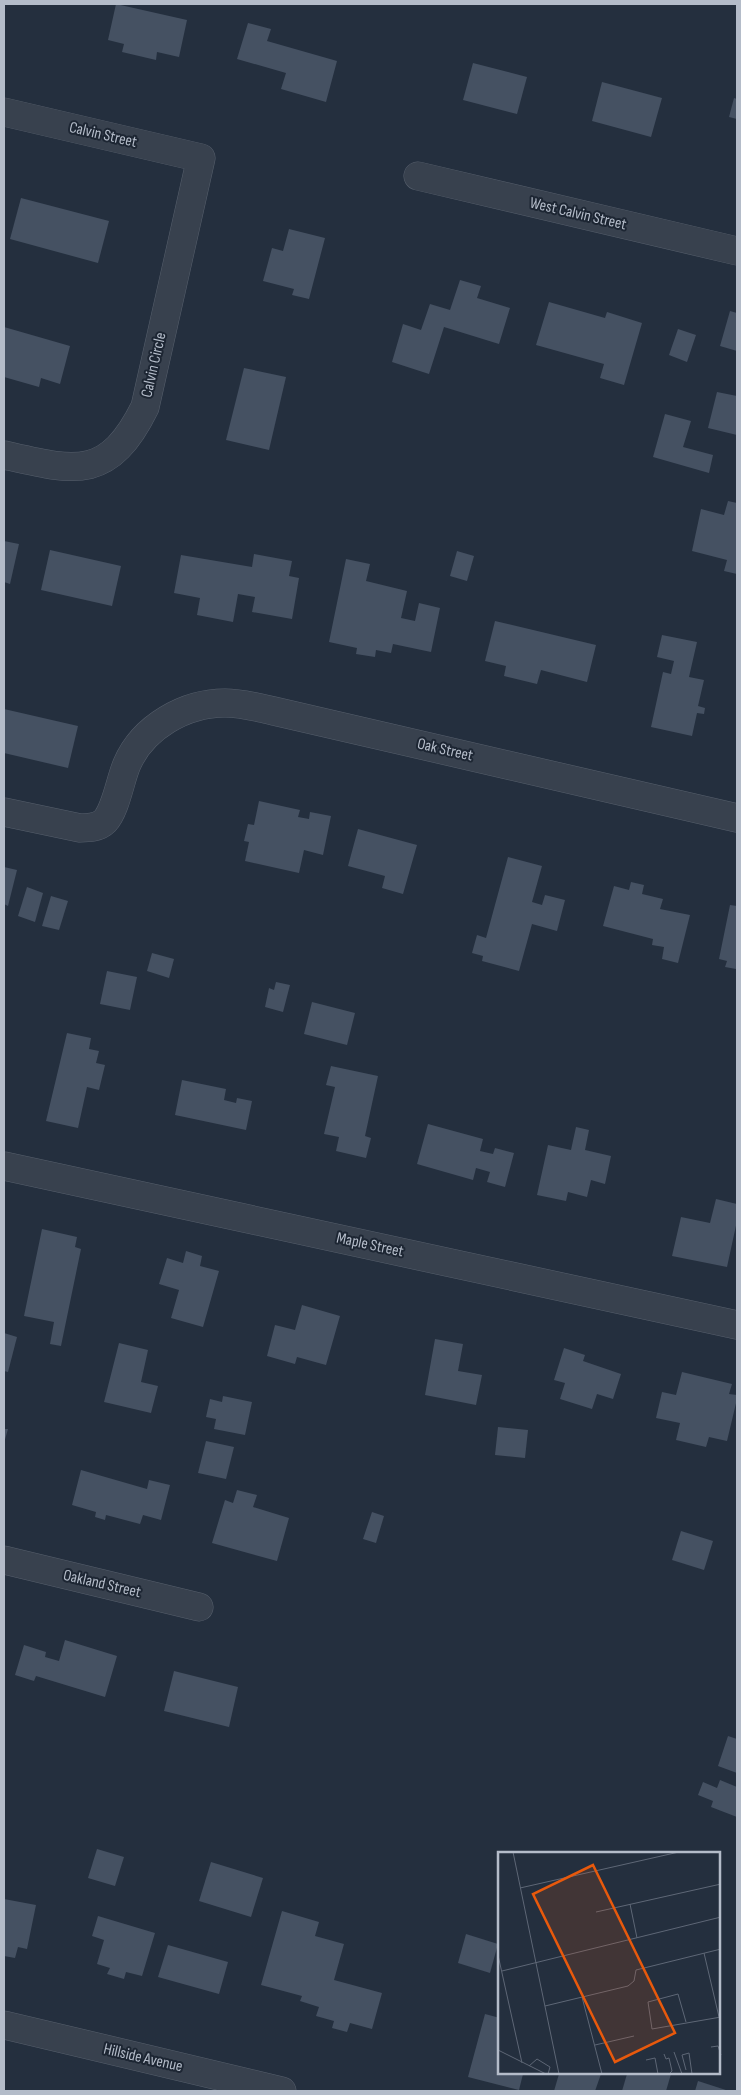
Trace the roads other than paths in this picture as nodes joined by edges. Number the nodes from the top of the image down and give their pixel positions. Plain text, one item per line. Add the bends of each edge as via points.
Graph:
1 (4, 112) edge
2 (202, 158) joint
3 (418, 176) dead end
4 (737, 251) edge
5 (4, 455) edge
6 (4, 812) edge
7 (737, 818) edge
8 (4, 1166) edge
9 (737, 1325) edge
10 (4, 1560) edge
11 (199, 1607) dead end
12 (4, 2025) edge
13 (282, 2091) edge

1 - 2 street, Calvin Street
2 - 5 street, Calvin Circle via 145,407 130,434 104,458 79,466 53,466
3 - 4 street, West Calvin Street
6 - 7 street, Oak Street via 80,828 99,825 108,816 135,748 155,728 189,710 224,703 242,704
8 - 9 street, Maple Street
10 - 11 street, Oakland Street
12 - 13 street, Hillside Avenue

